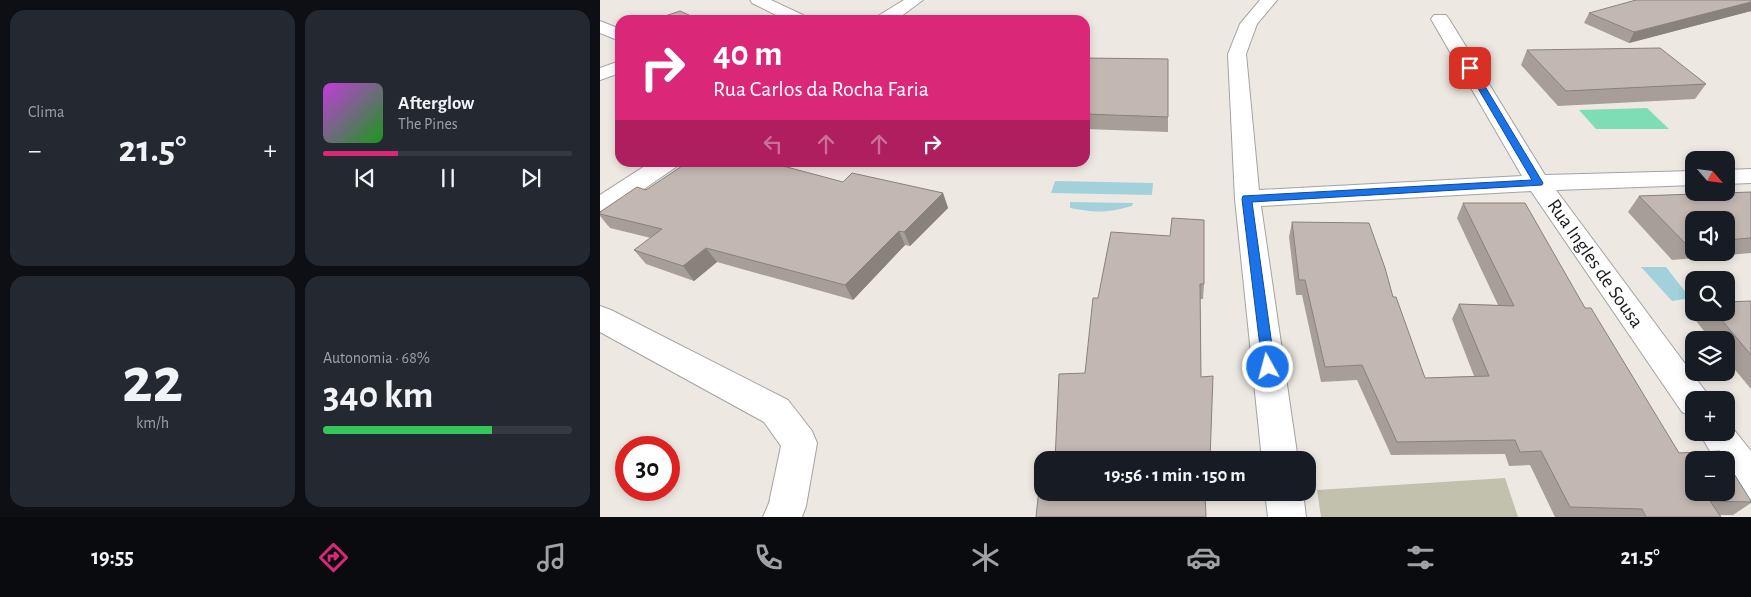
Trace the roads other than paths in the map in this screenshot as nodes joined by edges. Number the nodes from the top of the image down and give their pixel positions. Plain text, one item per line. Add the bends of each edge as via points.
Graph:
1 (758, 0) edge
2 (915, 0) edge
3 (1269, 0) edge
4 (789, 15) edge
5 (892, 15) edge
6 (1440, 19) dead end
7 (600, 26) edge
8 (615, 34) edge
9 (615, 69) edge
10 (600, 74) edge
11 (660, 167) edge
12 (1751, 176) edge
13 (1735, 177) edge
14 (1685, 178) edge
15 (1538, 183) junction
16 (1247, 199) junction
17 (600, 207) edge
18 (600, 318) edge
19 (1686, 391) edge
20 (1722, 441) edge
21 (1279, 451) edge
22 (1751, 482) edge
23 (1285, 501) edge
24 (782, 517) edge
25 (1287, 517) edge

1 - 4 street
2 - 5 street
3 - 16 street via 1242,33 1237,54
6 - 15 street, Rua Ingles de Sousa
7 - 8 street
9 - 10 street
11 - 17 street
12 - 13 street
14 - 15 street
15 - 16 street
15 - 19 street, Rua Ingles de Sousa
16 - 21 street
18 - 24 street via 776,412 799,443
20 - 22 street
23 - 25 street

